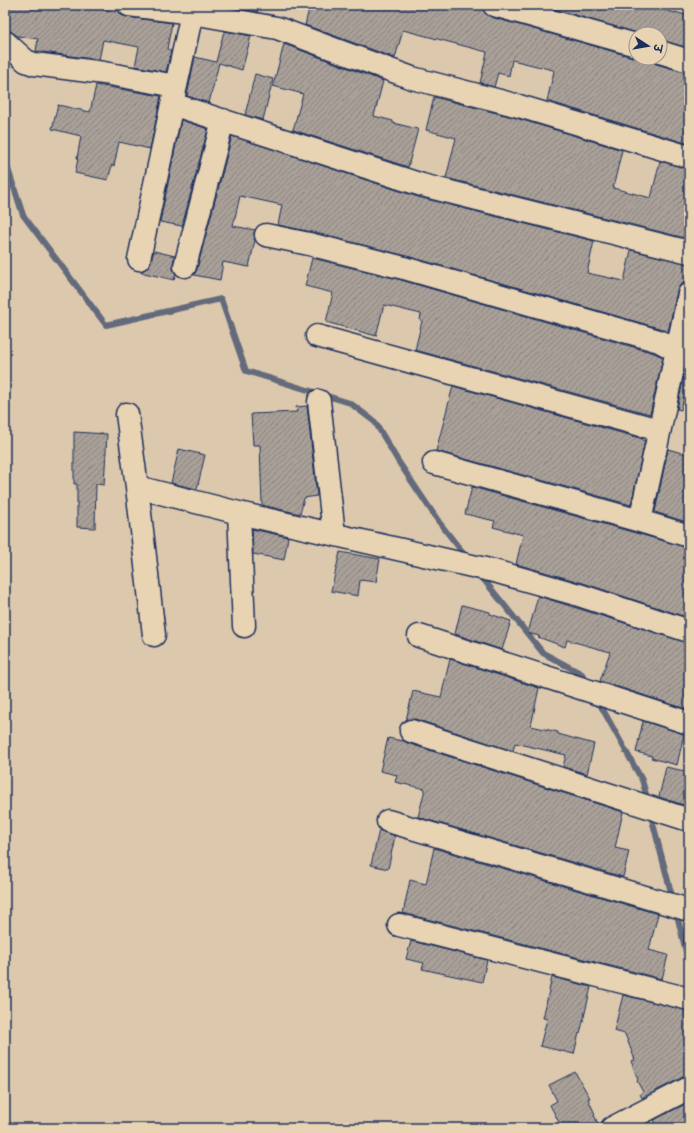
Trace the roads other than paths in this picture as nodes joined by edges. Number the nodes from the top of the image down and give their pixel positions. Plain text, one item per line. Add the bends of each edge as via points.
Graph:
1 (129, 5) edge
2 (494, 5) edge
3 (193, 9) edge
4 (5, 42) edge
5 (628, 43) edge
6 (668, 54) edge
7 (689, 60) edge
8 (174, 95) junction
9 (223, 120) junction
10 (689, 157) edge
11 (266, 235) dead end
12 (689, 252) edge
13 (139, 259) dead end
14 (185, 266) dead end
15 (689, 294) edge
16 (317, 336) dead end
17 (683, 353) edge
18 (319, 401) dead end
19 (127, 414) dead end
20 (659, 430) junction
21 (434, 463) dead end
22 (137, 487) junction
23 (239, 513) junction
24 (640, 521) junction
25 (334, 534) junction
26 (689, 536) edge
27 (244, 626) dead end
28 (689, 631) edge
29 (154, 635) dead end
30 (419, 636) dead end
31 (689, 724) edge
32 (411, 731) dead end
33 (689, 820) edge
34 (388, 821) dead end
35 (689, 910) edge
36 (399, 925) dead end
37 (689, 999) edge
38 (689, 1088) edge
39 (612, 1128) edge

1 - 3 street
2 - 5 street
3 - 8 street
3 - 10 street via 277,28 412,78 519,106
4 - 8 street via 26,61 34,64 104,73
6 - 7 street
8 - 9 street
8 - 13 street
9 - 12 street via 422,185
9 - 14 street
11 - 17 street via 404,268 658,341
15 - 17 street
16 - 20 street
17 - 20 street
18 - 25 street
19 - 22 street
20 - 24 street
21 - 24 street
22 - 23 street
22 - 29 street
23 - 25 street
23 - 27 street
24 - 26 street
25 - 28 street via 494,571 579,595
30 - 31 street
32 - 33 street
34 - 35 street
36 - 37 street
38 - 39 street

